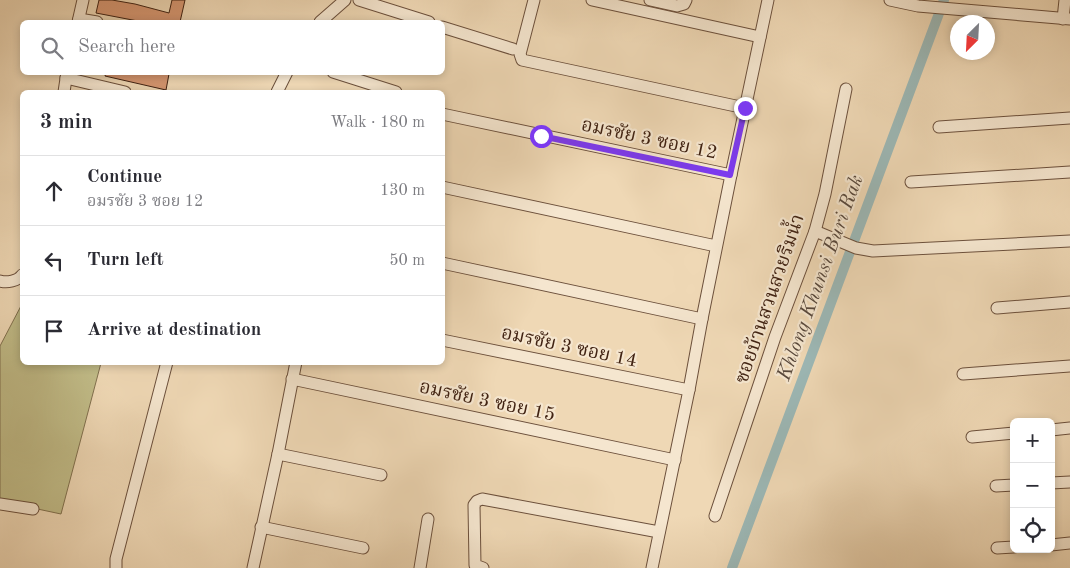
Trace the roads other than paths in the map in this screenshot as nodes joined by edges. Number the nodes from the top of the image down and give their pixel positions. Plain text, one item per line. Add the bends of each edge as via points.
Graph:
1 (83, 0) edge
2 (345, 0) edge
3 (359, 0) edge
4 (534, 0) edge
5 (592, 0) edge
6 (650, 0) edge
7 (686, 0) edge
8 (768, 0) edge
9 (890, 0) edge
10 (1065, 0) edge
11 (1067, 19) edge
12 (78, 20) edge
13 (322, 20) edge
14 (423, 20) edge
15 (445, 28) edge
16 (760, 37) junction
17 (513, 49) dead end
18 (67, 75) edge
19 (285, 75) edge
20 (342, 75) edge
21 (846, 89) dead end
22 (64, 90) edge
23 (118, 90) edge
24 (278, 90) edge
25 (390, 90) edge
26 (745, 108) junction
27 (445, 115) edge
28 (1070, 118) edge
29 (939, 127) dead end
30 (1070, 172) edge
31 (730, 175) junction
32 (911, 182) dead end
33 (445, 188) edge
34 (815, 231) junction
35 (1070, 240) edge
36 (716, 246) junction
37 (445, 264) edge
38 (20, 278) edge
39 (0, 281) edge
40 (1070, 302) edge
41 (996, 308) dead end
42 (702, 319) junction
43 (445, 341) edge
44 (165, 365) edge
45 (295, 365) edge
46 (1070, 366) edge
47 (962, 374) dead end
48 (292, 379) junction
49 (689, 390) junction
50 (1070, 428) edge
51 (1055, 430) edge
52 (1010, 433) edge
53 (972, 437) dead end
54 (278, 454) junction
55 (674, 460) junction
56 (381, 475) dead end
57 (1070, 482) edge
58 (1055, 483) edge
59 (1010, 485) edge
60 (996, 486) dead end
61 (0, 504) edge
62 (33, 509) dead end
63 (715, 516) dead end
64 (428, 519) dead end
65 (261, 527) junction
66 (659, 532) junction
67 (1070, 543) edge
68 (1055, 544) edge
69 (1010, 547) edge
70 (363, 548) dead end
71 (997, 548) dead end
72 (116, 568) edge
73 (253, 568) edge
74 (420, 568) edge
75 (483, 568) edge
76 (652, 568) edge

1 - 12 street
2 - 13 street
3 - 14 street
4 - 26 street via 520,54 522,60
5 - 16 street
6 - 7 street via 677,6
8 - 16 street
9 - 11 street via 918,6
10 - 11 street
15 - 17 street
16 - 26 street
18 - 22 street
18 - 23 street
19 - 24 street
20 - 25 street
21 - 34 street, ซอยบ้านสวนสวยริมน้ำ
26 - 31 street
27 - 31 street, อมรชัย 3 ซอย 12
28 - 29 street
30 - 32 street
31 - 36 street
33 - 36 street
34 - 35 street via 856,248 873,251
34 - 63 street, ซอยบ้านสวนสวยริมน้ำ via 775,337
36 - 42 street
37 - 42 street
38 - 39 street via 6,283
40 - 41 street
42 - 49 street
43 - 49 street, อมรชัย 3 ซอย 14
44 - 72 street
45 - 48 street
46 - 47 street
48 - 54 street
48 - 55 street, อมรชัย 3 ซอย 15
49 - 55 street
50 - 51 street
52 - 53 street
54 - 56 street
54 - 65 street
55 - 66 street
57 - 58 street
59 - 60 street
61 - 62 street
64 - 74 street
65 - 70 street
65 - 73 street
66 - 75 street via 476,501 475,565
66 - 76 street
67 - 68 street
69 - 71 street

